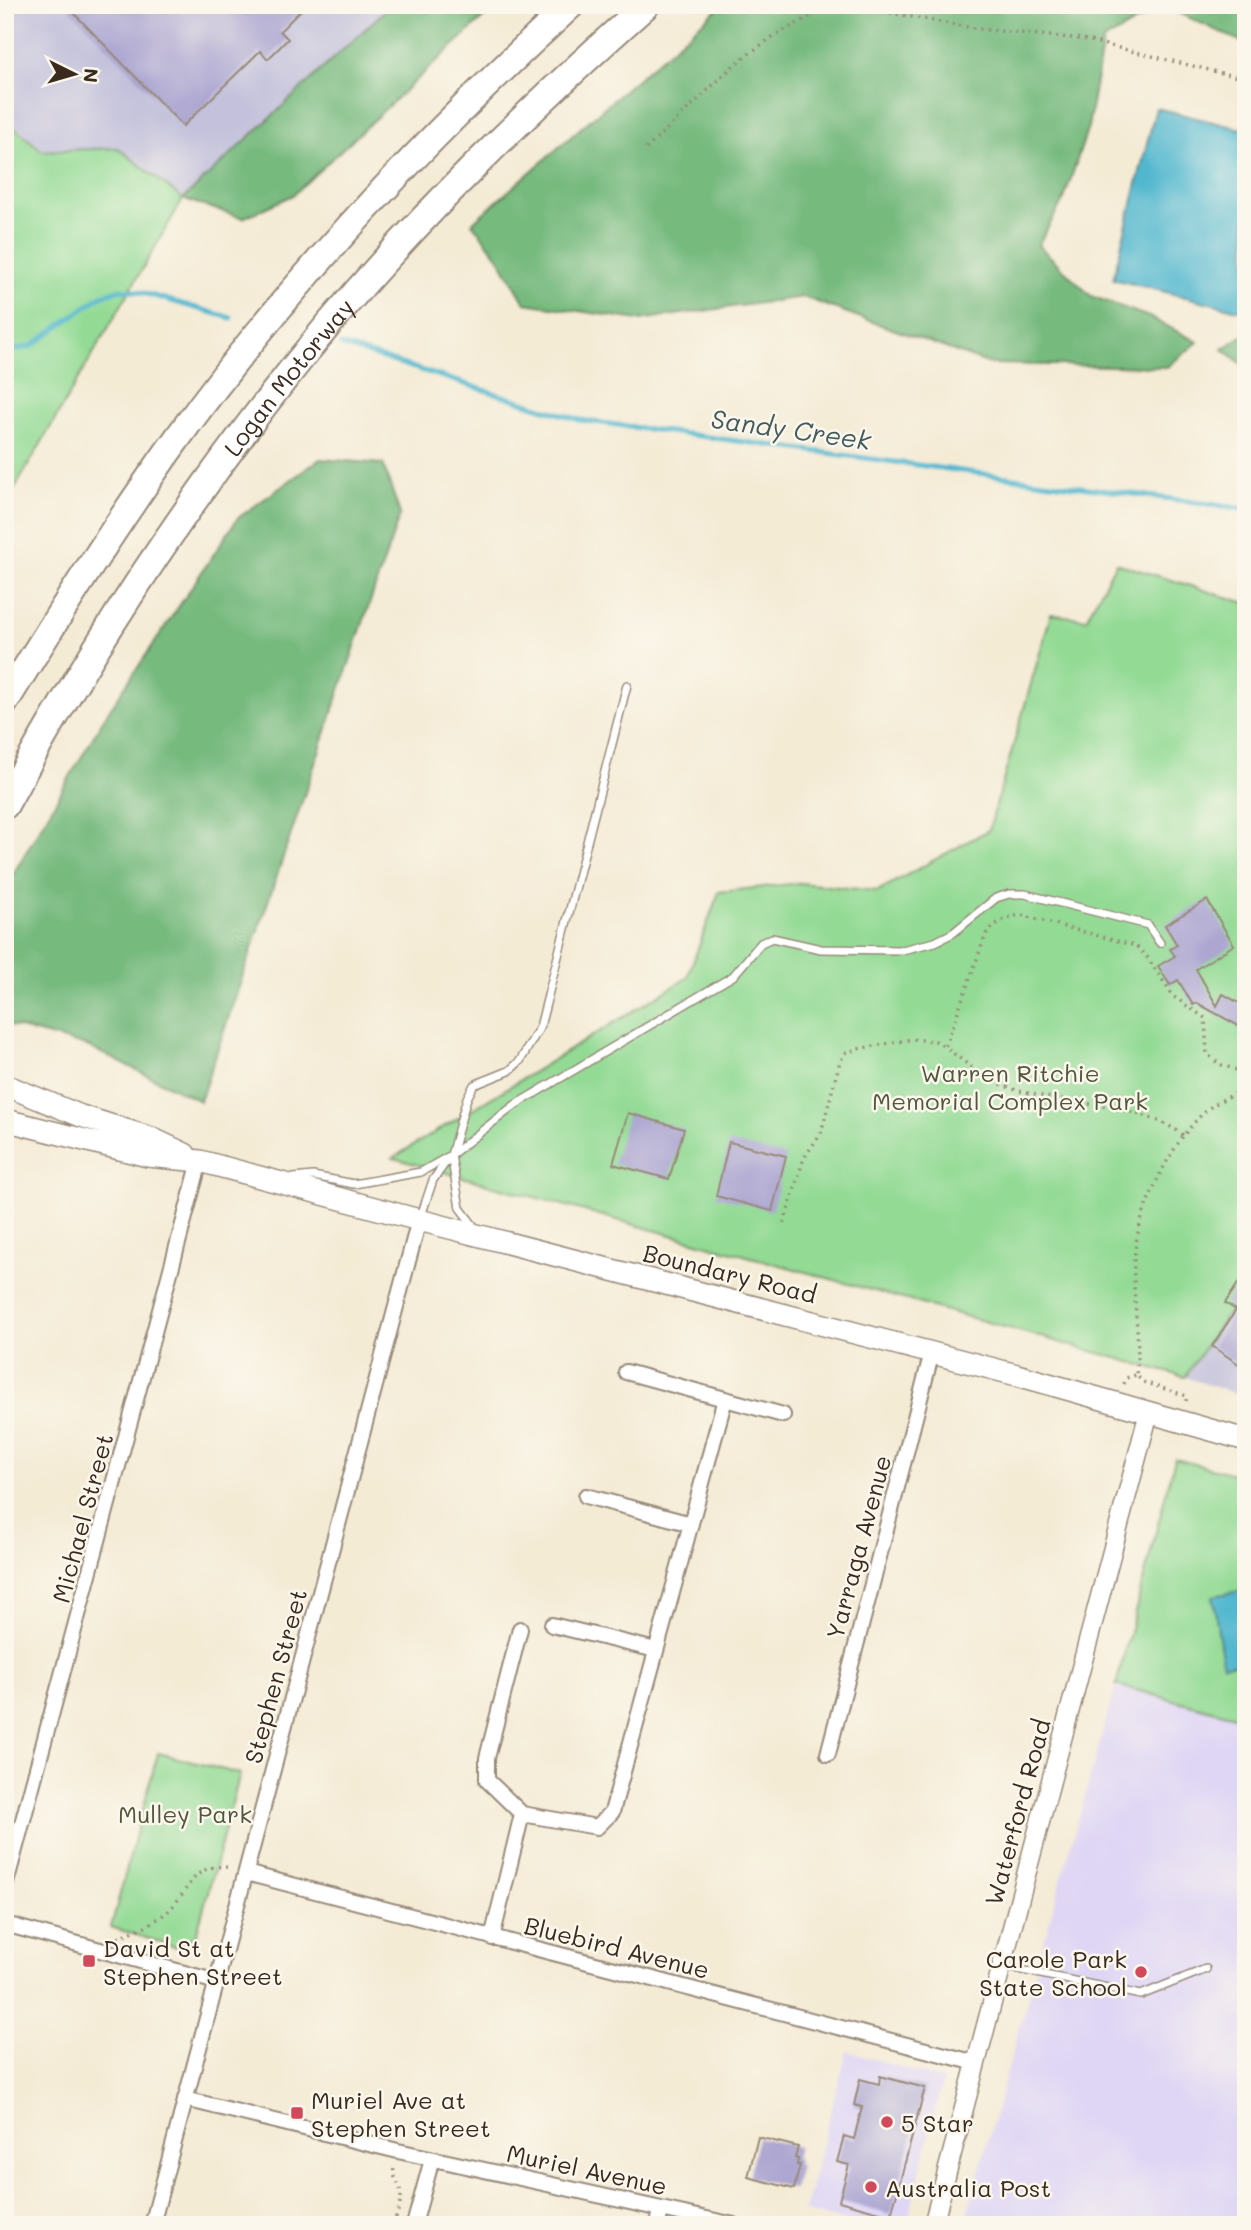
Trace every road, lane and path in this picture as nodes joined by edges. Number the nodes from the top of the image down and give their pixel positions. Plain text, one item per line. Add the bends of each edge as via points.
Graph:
1 (19, 5) edge
2 (571, 5) edge
3 (646, 5) edge
4 (5, 14) edge
5 (1246, 79) edge
6 (646, 149) dead end
7 (627, 685) dead end
8 (5, 702) edge
9 (5, 805) edge
10 (1160, 943) dead end
11 (945, 1047) junction
12 (1246, 1073) edge
13 (5, 1085) edge
14 (1246, 1088) edge
15 (5, 1120) edge
16 (1183, 1135) junction
17 (451, 1155) junction
18 (200, 1161) junction
19 (272, 1180) junction
20 (419, 1220) junction
21 (784, 1223) dead end
22 (481, 1236) junction
23 (932, 1352) junction
24 (626, 1371) dead end
25 (1136, 1375) junction
26 (1124, 1384) dead end
27 (725, 1399) junction
28 (1186, 1401) dead end
29 (1149, 1412) junction
30 (783, 1415) dead end
31 (1246, 1440) edge
32 (586, 1496) dead end
33 (691, 1524) junction
34 (552, 1625) dead end
35 (520, 1629) dead end
36 (656, 1650) junction
37 (828, 1754) dead end
38 (522, 1814) junction
39 (246, 1873) junction
40 (5, 1887) edge
41 (5, 1924) edge
42 (492, 1938) junction
43 (109, 1952) junction
44 (1002, 1966) junction
45 (1206, 1969) dead end
46 (216, 1982) junction
47 (976, 2063) junction
48 (185, 2099) junction
49 (398, 2151) junction
50 (432, 2159) junction
51 (661, 2209) junction
52 (152, 2225) edge
53 (394, 2225) edge
54 (414, 2225) edge
55 (658, 2225) edge
56 (734, 2225) edge
57 (933, 2225) edge

1 - 4 path
2 - 8 highway, Logan Motorway via 398,173 274,314 136,497
3 - 9 highway, Logan Motorway via 577,66 424,218 290,372 134,588
5 - 6 path via 1082,39 979,29 874,10 825,9 775,35 736,64
7 - 17 lane via 540,1027 509,1072 474,1085
10 - 17 lane via 1148,925 1025,894 996,898 953,933 902,950 821,949 772,938 761,943 733,976 514,1105
11 - 12 path via 986,934 1002,920 1021,915 1136,946 1174,997 1205,1018 1207,1054 1212,1060
11 - 16 path via 977,1073 1013,1089 1124,1110
11 - 21 path via 912,1039 846,1053 821,1133 804,1158
13 - 18 main road, Boundary Road via 151,1138
14 - 16 path via 1213,1105
15 - 18 main road, Boundary Road via 148,1156
16 - 25 path via 1158,1177 1139,1228 1135,1251
17 - 19 lane via 421,1172 389,1180 354,1184 313,1176
17 - 20 lane via 433,1180
17 - 22 lane via 460,1208
18 - 19 main road, Boundary Road
18 - 40 street, Michael Street
19 - 20 main road, Boundary Road
20 - 22 main road, Boundary Road
20 - 39 street, Stephen Street
22 - 23 main road, Boundary Road
23 - 29 main road, Boundary Road
23 - 37 street, Yarraga Avenue
24 - 27 street
25 - 26 path via 1126,1378
25 - 28 path via 1143,1382 1187,1396
27 - 30 street
27 - 33 street
29 - 31 main road, Boundary Road
29 - 44 street, Waterford Road
32 - 33 street
33 - 36 street
34 - 36 street
35 - 38 street via 487,1758 487,1780
36 - 38 street via 612,1812 597,1827
38 - 42 street
39 - 42 street, Bluebird Avenue
39 - 43 path via 223,1866 192,1878 169,1911 112,1940
39 - 46 street, Stephen Street
41 - 43 street
42 - 47 street, Bluebird Avenue
43 - 46 street
44 - 45 lane via 1141,1995
44 - 47 street, Waterford Road
46 - 48 street, Stephen Street
47 - 57 street, Waterford Road
48 - 49 street, Muriel Avenue
48 - 52 street, Stephen Street
49 - 50 street, Muriel Avenue
49 - 53 path via 393,2172 401,2198
50 - 51 street, Muriel Avenue
50 - 54 street
51 - 55 street
51 - 56 street, Muriel Avenue

